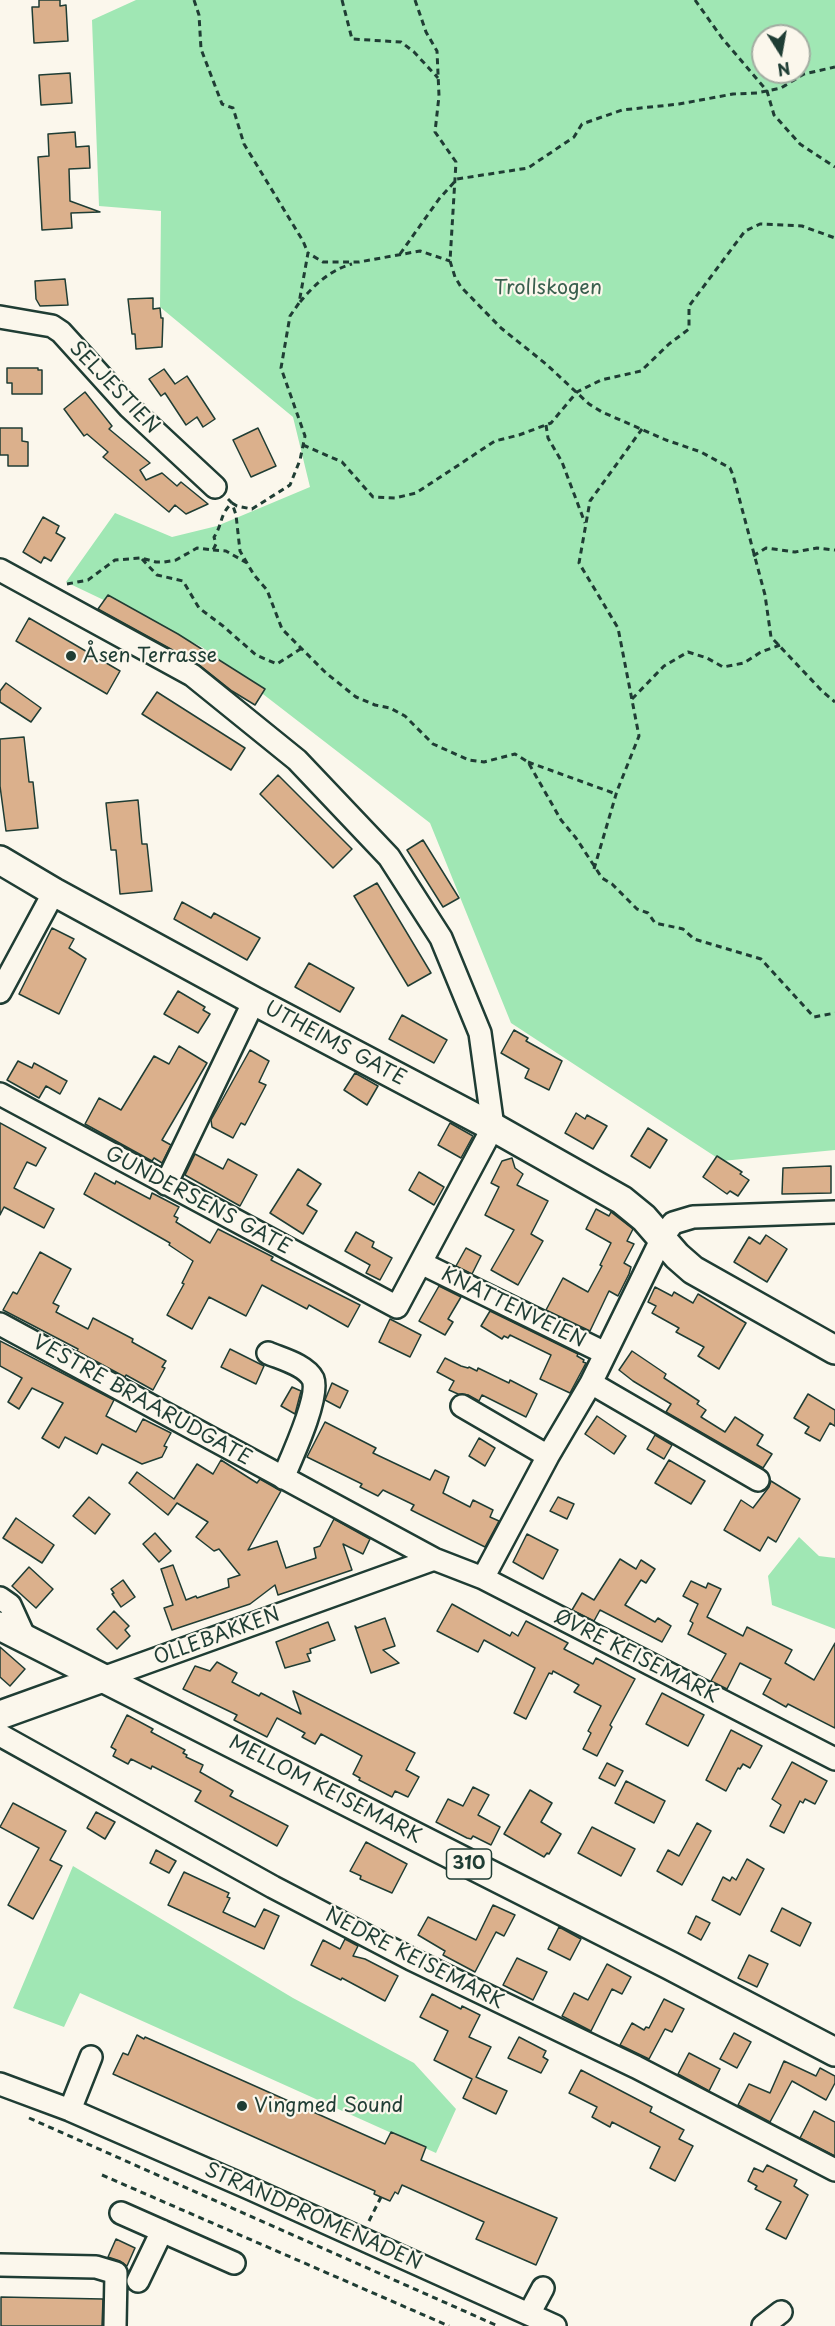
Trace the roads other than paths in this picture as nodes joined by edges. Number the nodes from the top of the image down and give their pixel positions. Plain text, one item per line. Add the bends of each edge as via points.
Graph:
1 (0, 317) edge
2 (220, 492) road end
3 (0, 570) edge
4 (0, 860) edge
5 (54, 892) junction
6 (0, 992) edge
7 (254, 1001) junction
8 (0, 1094) edge
9 (493, 1127) junction
10 (166, 1184) junction
11 (835, 1212) edge
12 (662, 1238) junction
13 (421, 1263) junction
14 (397, 1308) joint
15 (0, 1324) edge
16 (835, 1350) edge
17 (268, 1353) dead end
18 (605, 1353) junction
19 (591, 1383) junction
20 (462, 1406) dead end
21 (548, 1456) junction
22 (283, 1478) junction
23 (758, 1480) dead end
24 (434, 1559) junction
25 (483, 1578) junction
26 (0, 1598) edge
27 (0, 1626) edge
28 (25, 1638) junction
29 (103, 1678) junction
30 (0, 1715) edge
31 (0, 1735) edge
32 (835, 1759) edge
33 (835, 2052) edge
34 (91, 2056) dead end
35 (0, 2084) edge
36 (70, 2110) junction
37 (835, 2170) edge
38 (121, 2213) dead end
39 (162, 2231) junction
40 (234, 2264) dead end
41 (0, 2265) edge
42 (138, 2281) dead end
43 (543, 2288) dead end
44 (781, 2312) dead end
45 (529, 2313) junction
46 (115, 2326) edge
47 (555, 2326) edge
48 (763, 2326) edge

1 - 2 street, SELJESTIEN via 52,326 61,332 129,407
3 - 9 street via 192,675 297,760 389,857 441,939 480,1033
4 - 5 main road, UTHEIMS GATE
5 - 6 street
5 - 7 main road, UTHEIMS GATE
7 - 9 main road, UTHEIMS GATE
7 - 10 street
8 - 10 street, GUNDERSENS GATE
9 - 12 main road, UTHEIMS GATE via 622,1200
9 - 13 street, KNATTENVEIEN
10 - 14 street, GUNDERSENS GATE
11 - 12 street via 693,1217 674,1223
12 - 16 main road, UTHEIMS GATE via 693,1270
12 - 18 street
13 - 14 street, KNATTENVEIEN
13 - 18 street, KNATTENVEIEN
15 - 22 street, VESTRE BRAARUDGATE
17 - 22 street via 302,1368 312,1378 315,1390
18 - 19 street
19 - 21 street
19 - 23 street
20 - 21 street
21 - 25 street
22 - 24 street, VESTRE BRAARUDGATE
24 - 25 street, ØVRE KEISEMARK
24 - 29 street, OLLEBAKKEN
25 - 32 street, ØVRE KEISEMARK
26 - 28 street via 10,1605
27 - 28 main road, 310
28 - 29 main road, 310
29 - 30 main road, OLLEBAKKEN
29 - 33 main road, MELLOM KEISEMARK / 310
31 - 37 street, NEDRE KEISEMARK via 411,1959 636,2067
34 - 36 street
35 - 36 street, STRANDPROMENADEN
36 - 45 street, STRANDPROMENADEN
38 - 39 street
39 - 40 street
39 - 42 street
41 - 46 street via 96,2267 116,2272
43 - 45 street
44 - 48 street
45 - 47 street, STRANDPROMENADEN

